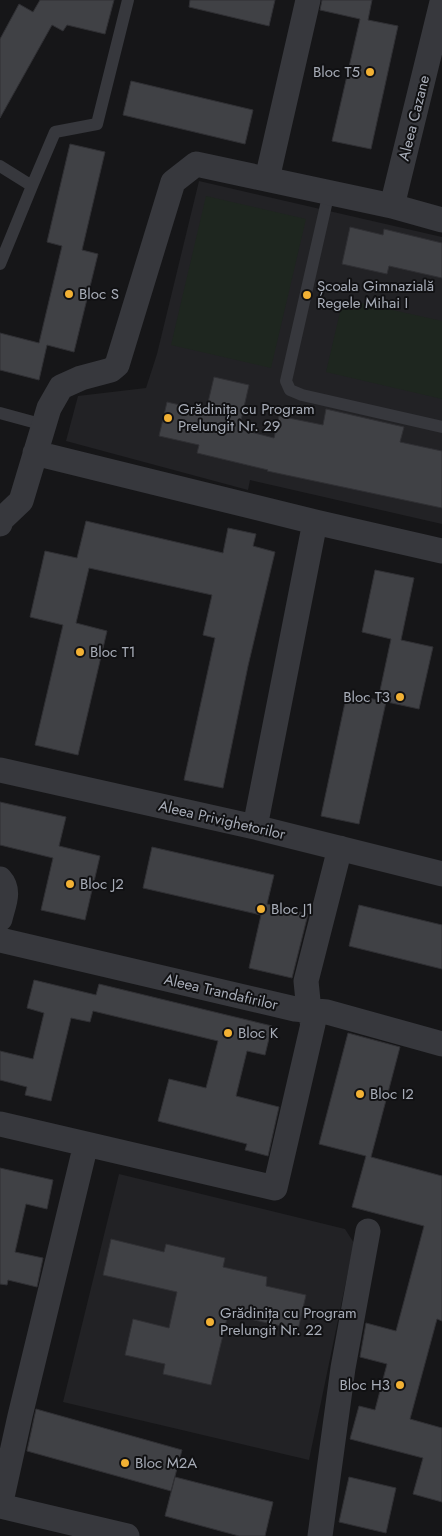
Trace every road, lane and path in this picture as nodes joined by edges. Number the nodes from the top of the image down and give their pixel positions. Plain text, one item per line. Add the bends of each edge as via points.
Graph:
1 (128, 0) edge
2 (308, 0) edge
3 (442, 2) edge
4 (0, 166) edge
5 (267, 179) junction
6 (32, 186) junction
7 (329, 192) junction
8 (392, 206) junction
9 (442, 220) edge
10 (0, 264) edge
11 (0, 413) edge
12 (44, 424) junction
13 (442, 427) edge
14 (35, 453) junction
15 (315, 522) junction
16 (0, 524) edge
17 (442, 551) edge
18 (0, 770) edge
19 (255, 827) junction
20 (340, 848) junction
21 (442, 874) edge
22 (0, 879) edge
23 (0, 919) edge
24 (0, 940) edge
25 (309, 1011) junction
26 (442, 1044) edge
27 (0, 1124) edge
28 (86, 1144) junction
29 (368, 1231) dead end
30 (10, 1412) edge
31 (0, 1506) edge
32 (127, 1536) edge
33 (320, 1536) edge

1 - 6 lane via 97,124 55,132
2 - 5 street
3 - 8 street, Aleea Cazane
4 - 6 lane
5 - 7 street
5 - 12 street via 196,164 173,182 118,365 61,387
6 - 10 lane
7 - 8 street
7 - 13 lane via 286,381 290,390
8 - 9 street
11 - 12 lane
12 - 14 street
14 - 15 street
14 - 16 street via 21,502
15 - 17 street
15 - 19 street
18 - 19 street, Aleea Privighetorilor
19 - 20 street, Aleea Privighetorilor
20 - 21 street, Aleea Privighetorilor
20 - 25 street via 306,981
22 - 23 street via 7,890
24 - 25 street, Aleea Trandafirilor
25 - 26 street, Aleea Trandafirilor via 327,1012
25 - 28 street via 313,1024 275,1188
27 - 28 street
28 - 30 street
29 - 33 street via 343,1368
30 - 31 street
31 - 32 street

